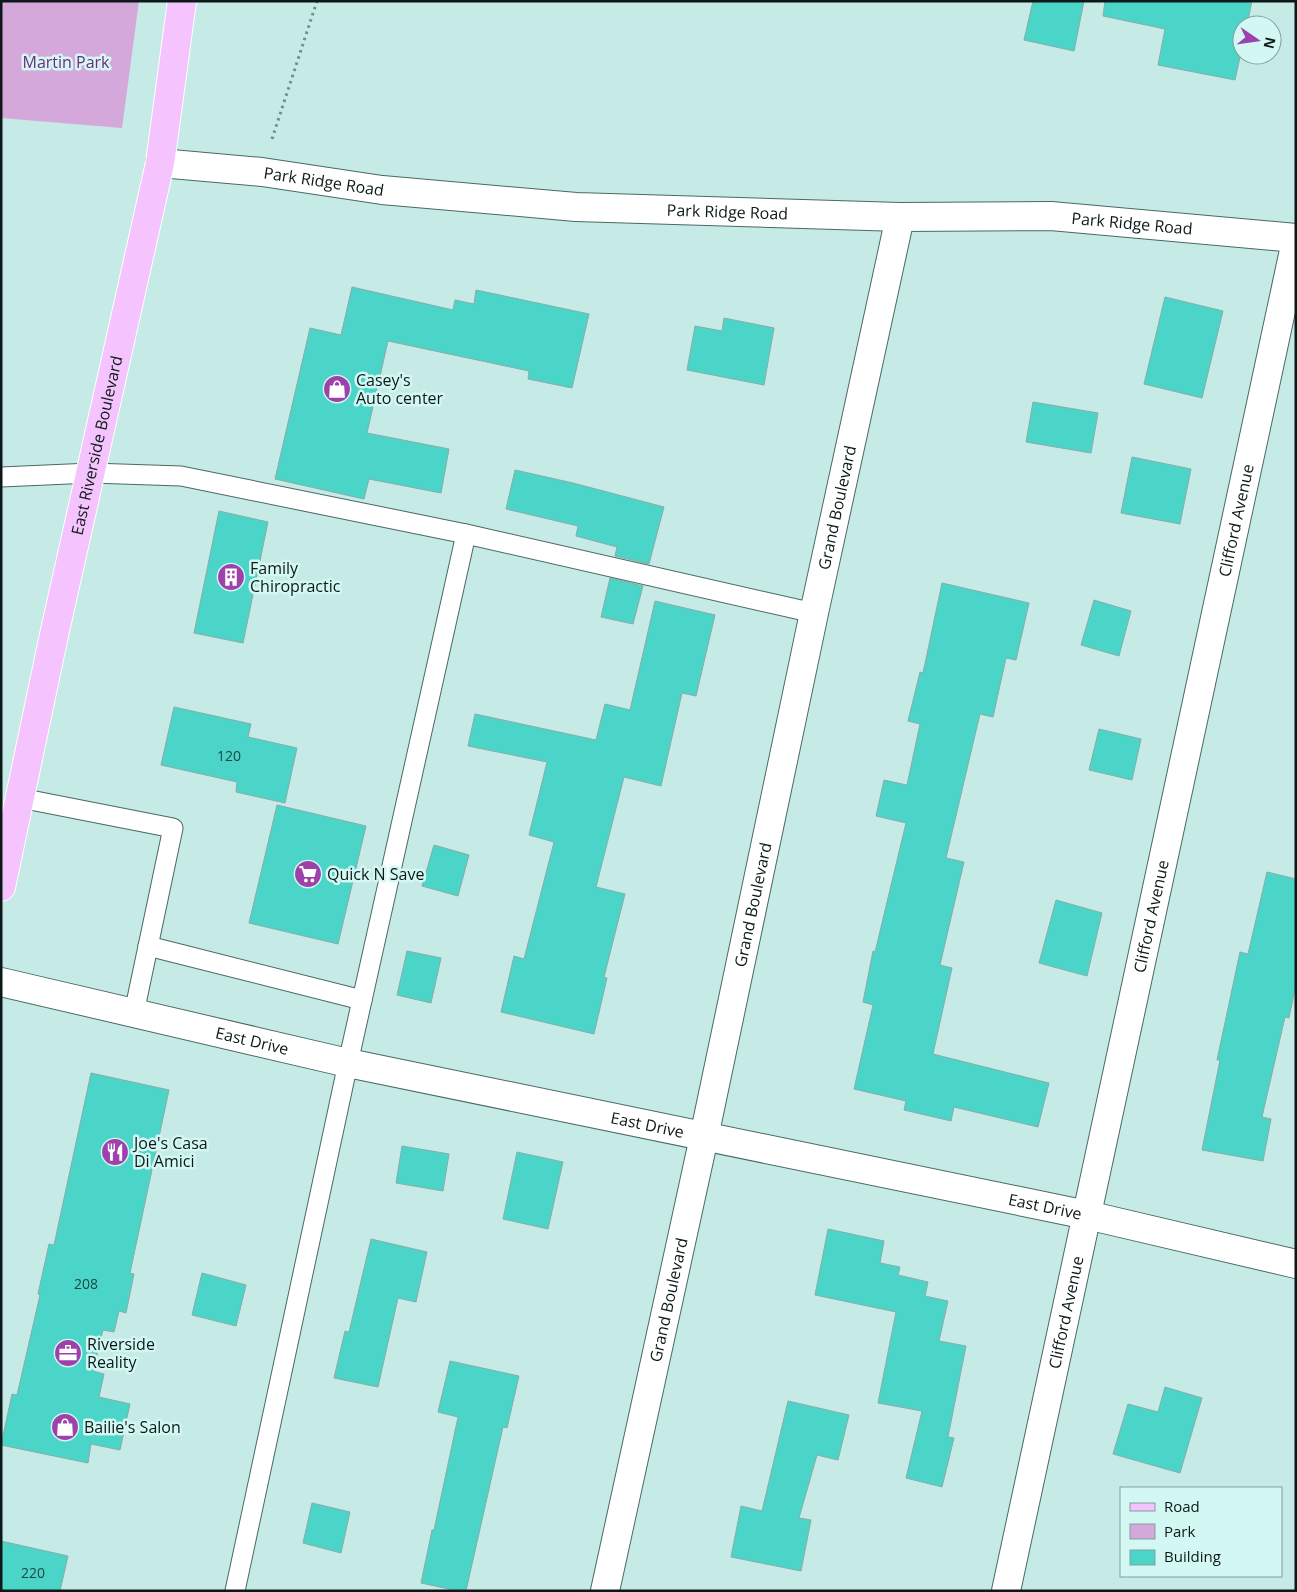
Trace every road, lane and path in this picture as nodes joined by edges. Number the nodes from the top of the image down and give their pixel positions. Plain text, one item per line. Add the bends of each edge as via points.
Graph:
1 (182, 1) edge
2 (317, 1) edge
3 (160, 163) junction
4 (262, 172) junction
5 (900, 217) junction
6 (1296, 240) edge
7 (91, 473) junction
8 (1, 477) edge
9 (466, 534) junction
10 (814, 614) junction
11 (20, 798) junction
12 (1, 887) edge
13 (148, 946) junction
14 (1, 982) edge
15 (362, 1000) junction
16 (134, 1013) junction
17 (348, 1063) junction
18 (704, 1137) junction
19 (1086, 1214) junction
20 (1296, 1264) edge
21 (234, 1591) edge
22 (604, 1591) edge
23 (1006, 1591) edge

1 - 3 main road, East Riverside Boulevard
2 - 4 path
3 - 4 street, Park Ridge Road
3 - 7 main road, East Riverside Boulevard
4 - 5 street, Park Ridge Road via 382,190 576,207
5 - 6 street, Park Ridge Road via 1051,216
5 - 10 street, Grand Boulevard
6 - 19 street, Clifford Avenue
7 - 8 lane
7 - 9 lane via 181,476
7 - 11 main road, East Riverside Boulevard
9 - 10 lane
9 - 15 lane
10 - 18 street, Grand Boulevard
11 - 12 main road, East Riverside Boulevard
11 - 13 lane via 173,828
13 - 15 lane
13 - 16 lane
14 - 16 street, East Drive
15 - 17 lane
16 - 17 street, East Drive
17 - 18 street, East Drive
17 - 21 lane
18 - 19 street, East Drive
18 - 22 street, Grand Boulevard
19 - 20 street, East Drive
19 - 23 street, Clifford Avenue

